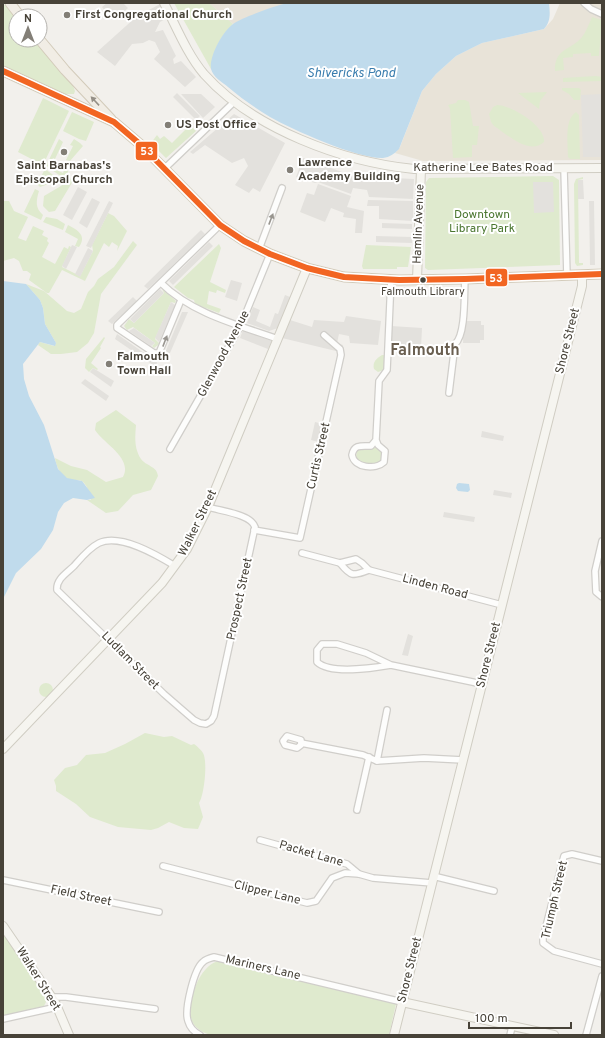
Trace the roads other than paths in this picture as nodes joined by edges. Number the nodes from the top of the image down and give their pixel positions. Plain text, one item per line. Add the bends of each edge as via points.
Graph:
1 (164, 3) edge
2 (584, 3) edge
3 (602, 14) edge
4 (47, 48) edge
5 (3, 71) edge
6 (75, 80) junction
7 (234, 102) junction
8 (84, 108) junction
9 (114, 122) junction
10 (602, 168) edge
11 (164, 169) junction
12 (421, 169) junction
13 (564, 169) junction
14 (282, 188) dead end
15 (220, 225) junction
16 (259, 249) junction
17 (270, 254) junction
18 (307, 268) junction
19 (602, 274) edge
20 (582, 275) junction
21 (567, 276) junction
22 (391, 279) junction
23 (465, 279) junction
24 (418, 280) junction
25 (161, 283) junction
26 (181, 300) junction
27 (241, 326) junction
28 (324, 336) dead end
29 (278, 339) junction
30 (449, 393) dead end
31 (376, 440) junction
32 (170, 449) dead end
33 (208, 508) junction
34 (254, 530) junction
35 (602, 542) edge
36 (302, 553) dead end
37 (340, 563) junction
38 (176, 566) junction
39 (369, 570) junction
40 (602, 597) edge
41 (502, 605) junction
42 (109, 640) junction
43 (391, 665) junction
44 (482, 684) junction
45 (387, 710) dead end
46 (211, 721) joint
47 (301, 743) dead end
48 (3, 749) edge
49 (369, 757) junction
50 (377, 760) junction
51 (463, 760) junction
52 (357, 810) dead end
53 (260, 840) dead end
54 (602, 861) edge
55 (163, 866) dead end
56 (359, 874) junction
57 (432, 879) junction
58 (3, 880) edge
59 (494, 891) dead end
60 (159, 912) dead end
61 (3, 926) edge
62 (602, 964) edge
63 (602, 976) edge
64 (51, 997) junction
65 (402, 1002) junction
66 (57, 1007) junction
67 (155, 1009) dead end
68 (3, 1019) edge
69 (511, 1031) edge
70 (69, 1035) edge
71 (200, 1035) edge
72 (394, 1035) edge
73 (554, 1035) edge
74 (586, 1035) edge

1 - 7 street, Katherine Lee Bates Road via 199,67
2 - 3 street
4 - 6 main road
5 - 8 main road
6 - 8 main road
9 -> 6 main road
7 - 11 street
7 - 12 street, Katherine Lee Bates Road via 269,124 314,144 383,164
8 - 9 main road
9 - 11 main road
10 - 13 street, Katherine Lee Bates Road
11 - 15 main road
12 - 13 street, Katherine Lee Bates Road
12 - 24 street, Hamlin Avenue
13 - 21 street
16 -> 14 street
15 - 16 main road
15 - 25 street
16 - 17 main road
17 - 18 main road
17 - 27 street, Glenwood Avenue
18 - 22 main road via 344,277
18 - 29 street, Walker Street
19 - 20 main road
20 - 21 main road
20 - 41 street, Shore Street via 582,286
21 - 23 main road
22 - 24 main road
22 - 31 street via 387,372 379,381
23 - 24 main road
23 - 30 street via 463,314 459,341 455,344
25 - 26 street
25 -> 26 street via 117,325 117,328 157,354 161,351
26 - 27 street
27 - 29 street
27 - 32 street, Glenwood Avenue
28 - 34 street, Curtis Street via 340,349 341,355 300,538
29 - 33 street, Walker Street
31 - 31 street via 385,450 384,462 378,466 358,465 352,458 355,448 373,445
33 - 34 street via 249,518 254,523
33 - 38 street, Walker Street
34 - 46 street, Prospect Street via 223,678
35 - 40 street via 595,571 596,592
36 - 37 street, Linden Road
37 - 39 street, Linden Road via 356,559
37 - 39 street, Linden Road via 351,574 357,575
38 - 42 street, Walker Street
38 - 42 street, Ludlam Street via 131,544 107,540 93,547 58,581 60,593
39 - 41 street, Linden Road
41 - 44 street, Shore Street
42 - 46 street, Ludlam Street via 194,720 203,724
42 - 48 street, Walker Street
43 - 43 street via 363,669 330,668 317,662 317,650 322,644 337,644 366,653
43 - 44 street
44 - 51 street, Shore Street
45 - 50 street
47 - 49 street
49 - 50 street
49 - 52 street
50 - 51 street
51 - 57 street, Shore Street
53 - 56 street, Packet Lane via 347,864
54 - 62 street, Triumph Street via 572,854 564,856 543,943 554,951
55 - 56 street, Clipper Lane via 307,903 316,901 332,878 345,873
56 - 57 street, Clipper Lane via 373,878
57 - 59 street, Clipper Lane
57 - 65 street, Shore Street
58 - 60 street, Field Street
61 - 64 street, Walker Street
63 - 74 street
64 - 66 street, Walker Street
64 - 67 street
65 - 69 street
65 - 71 street, Mariners Lane via 214,957 200,966 188,1006 188,1023
65 - 72 street, Shore Street
66 - 68 street
66 - 70 street, Walker Street
69 - 73 street

